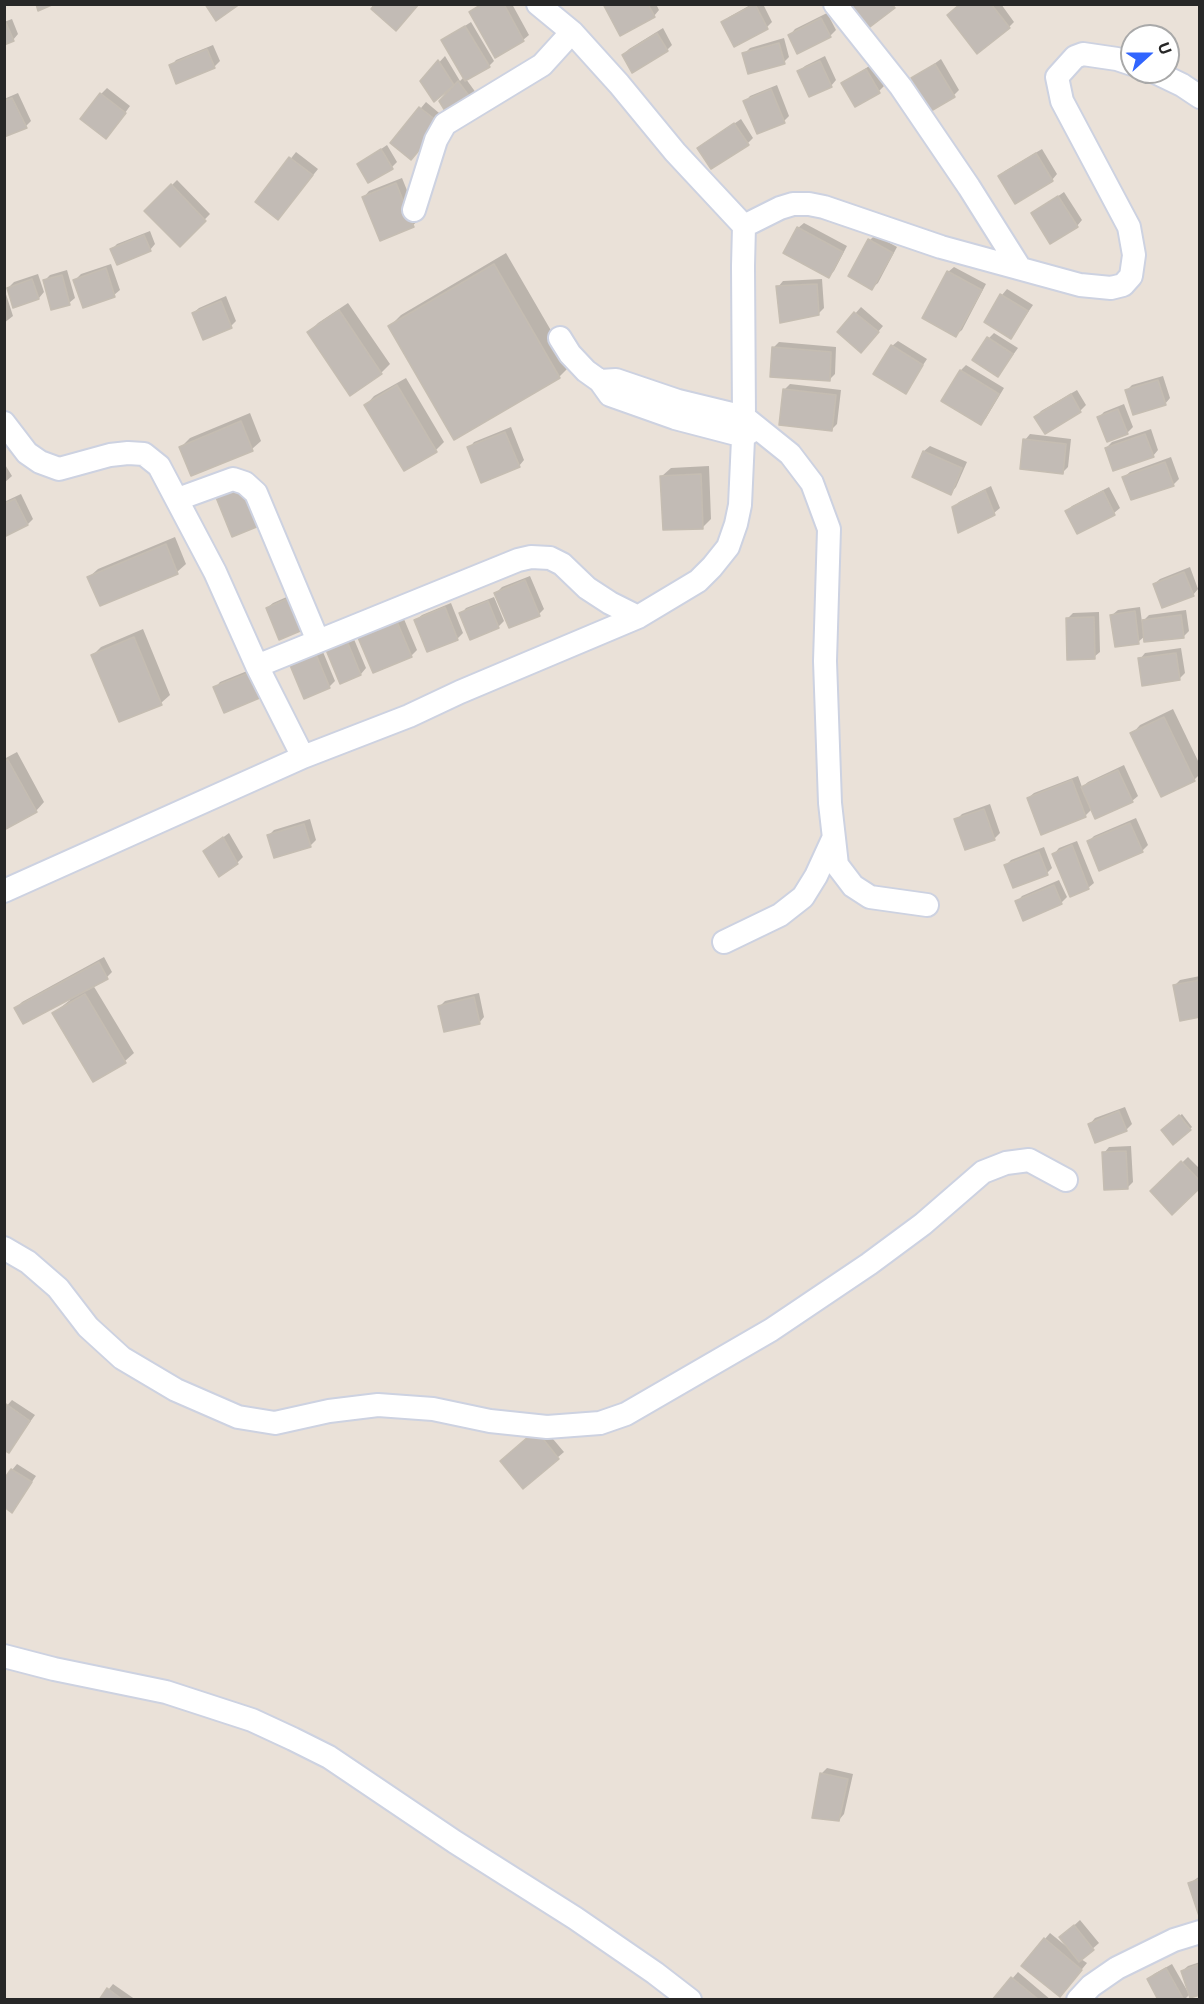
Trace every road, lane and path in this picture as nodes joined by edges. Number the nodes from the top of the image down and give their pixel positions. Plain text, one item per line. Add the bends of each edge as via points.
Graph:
1 (538, 4) edge
2 (834, 4) edge
3 (572, 33) junction
4 (1120, 60) edge
5 (1180, 84) edge
6 (1200, 97) edge
7 (414, 210) dead end
8 (744, 226) junction
9 (1020, 268) junction
10 (560, 338) dead end
11 (4, 423) edge
12 (748, 427) junction
13 (178, 500) junction
14 (638, 617) junction
15 (318, 641) junction
16 (257, 666) junction
17 (303, 757) junction
18 (833, 839) junction
19 (4, 891) edge
20 (927, 905) dead end
21 (723, 942) dead end
22 (1066, 1180) dead end
23 (4, 1248) edge
24 (4, 1656) edge
25 (1200, 1932) edge
26 (690, 2000) edge
27 (1078, 2000) edge

1 - 3 street
2 - 9 street via 901,87
3 - 7 street via 542,65 445,124 436,140
3 - 8 street
4 - 9 street via 1083,54 1075,57 1057,77 1062,100 1129,227 1134,255 1131,276 1123,285 1111,288 1080,285
5 - 6 street
8 - 9 street via 780,208 809,204
8 - 12 street
10 - 12 street via 570,354 600,381 616,380
11 - 13 street via 27,453 59,469 110,455 144,454 159,466
12 - 14 street via 740,506 728,547 698,581
12 - 18 street via 790,454 812,483 829,529 825,661
13 - 15 street via 233,479 256,493
13 - 16 street
14 - 15 street via 587,588 562,564 550,558 531,557
14 - 17 street via 409,716
15 - 16 street
16 - 17 street
17 - 19 street
18 - 20 street via 837,865 853,886 870,897
18 - 21 street via 802,897 780,915
22 - 23 street via 1029,1160 1005,1163 983,1172 924,1224 771,1330 626,1414 600,1423 547,1427 433,1409 378,1405 275,1423 238,1417 176,1390 122,1358 88,1327 58,1288 28,1262
24 - 26 street via 166,1692 252,1720 329,1757 575,1918
25 - 27 street via 1174,1940 1117,1968

